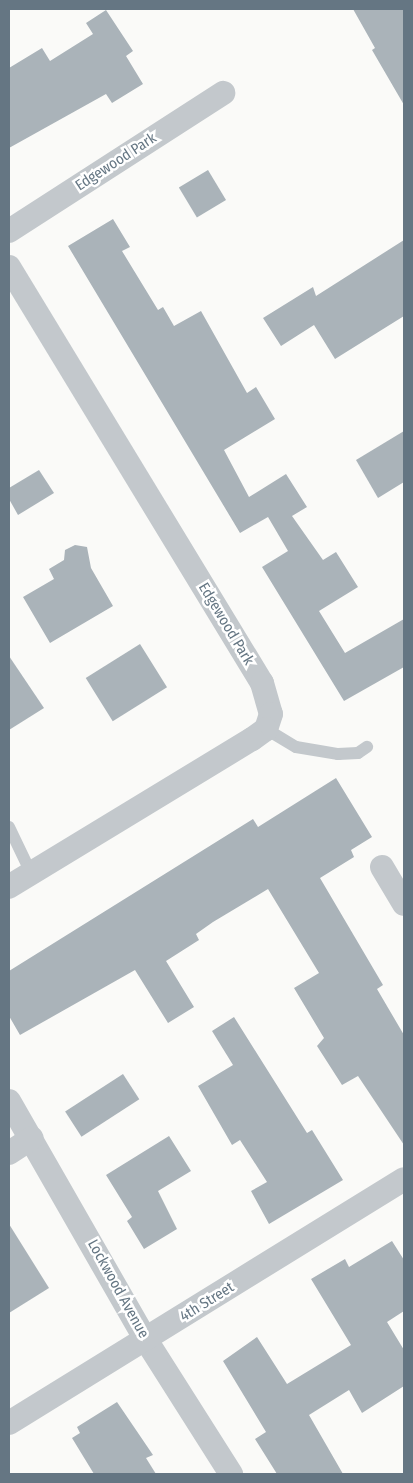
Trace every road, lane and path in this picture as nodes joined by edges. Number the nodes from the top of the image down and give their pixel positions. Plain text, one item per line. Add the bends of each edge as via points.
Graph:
1 (223, 93) dead end
2 (9, 231) edge
3 (9, 267) edge
4 (266, 729) junction
5 (367, 746) dead end
6 (9, 828) edge
7 (382, 867) dead end
8 (31, 873) junction
9 (9, 887) edge
10 (404, 904) edge
11 (9, 1102) edge
12 (32, 1138) junction
13 (9, 1153) edge
14 (404, 1179) edge
15 (146, 1340) junction
16 (9, 1423) edge
17 (231, 1474) edge

1 - 2 street, Edgewood Park
3 - 4 street, Edgewood Park via 262,683 271,714
4 - 5 lane via 296,746 338,754 358,753
4 - 8 street
6 - 8 lane
7 - 10 street
8 - 9 street
11 - 12 street, Lockwood Avenue
12 - 13 street
12 - 15 street, Lockwood Avenue
14 - 15 street, 4th Street
15 - 16 street, 4th Street
15 - 17 street, Lockwood Avenue

